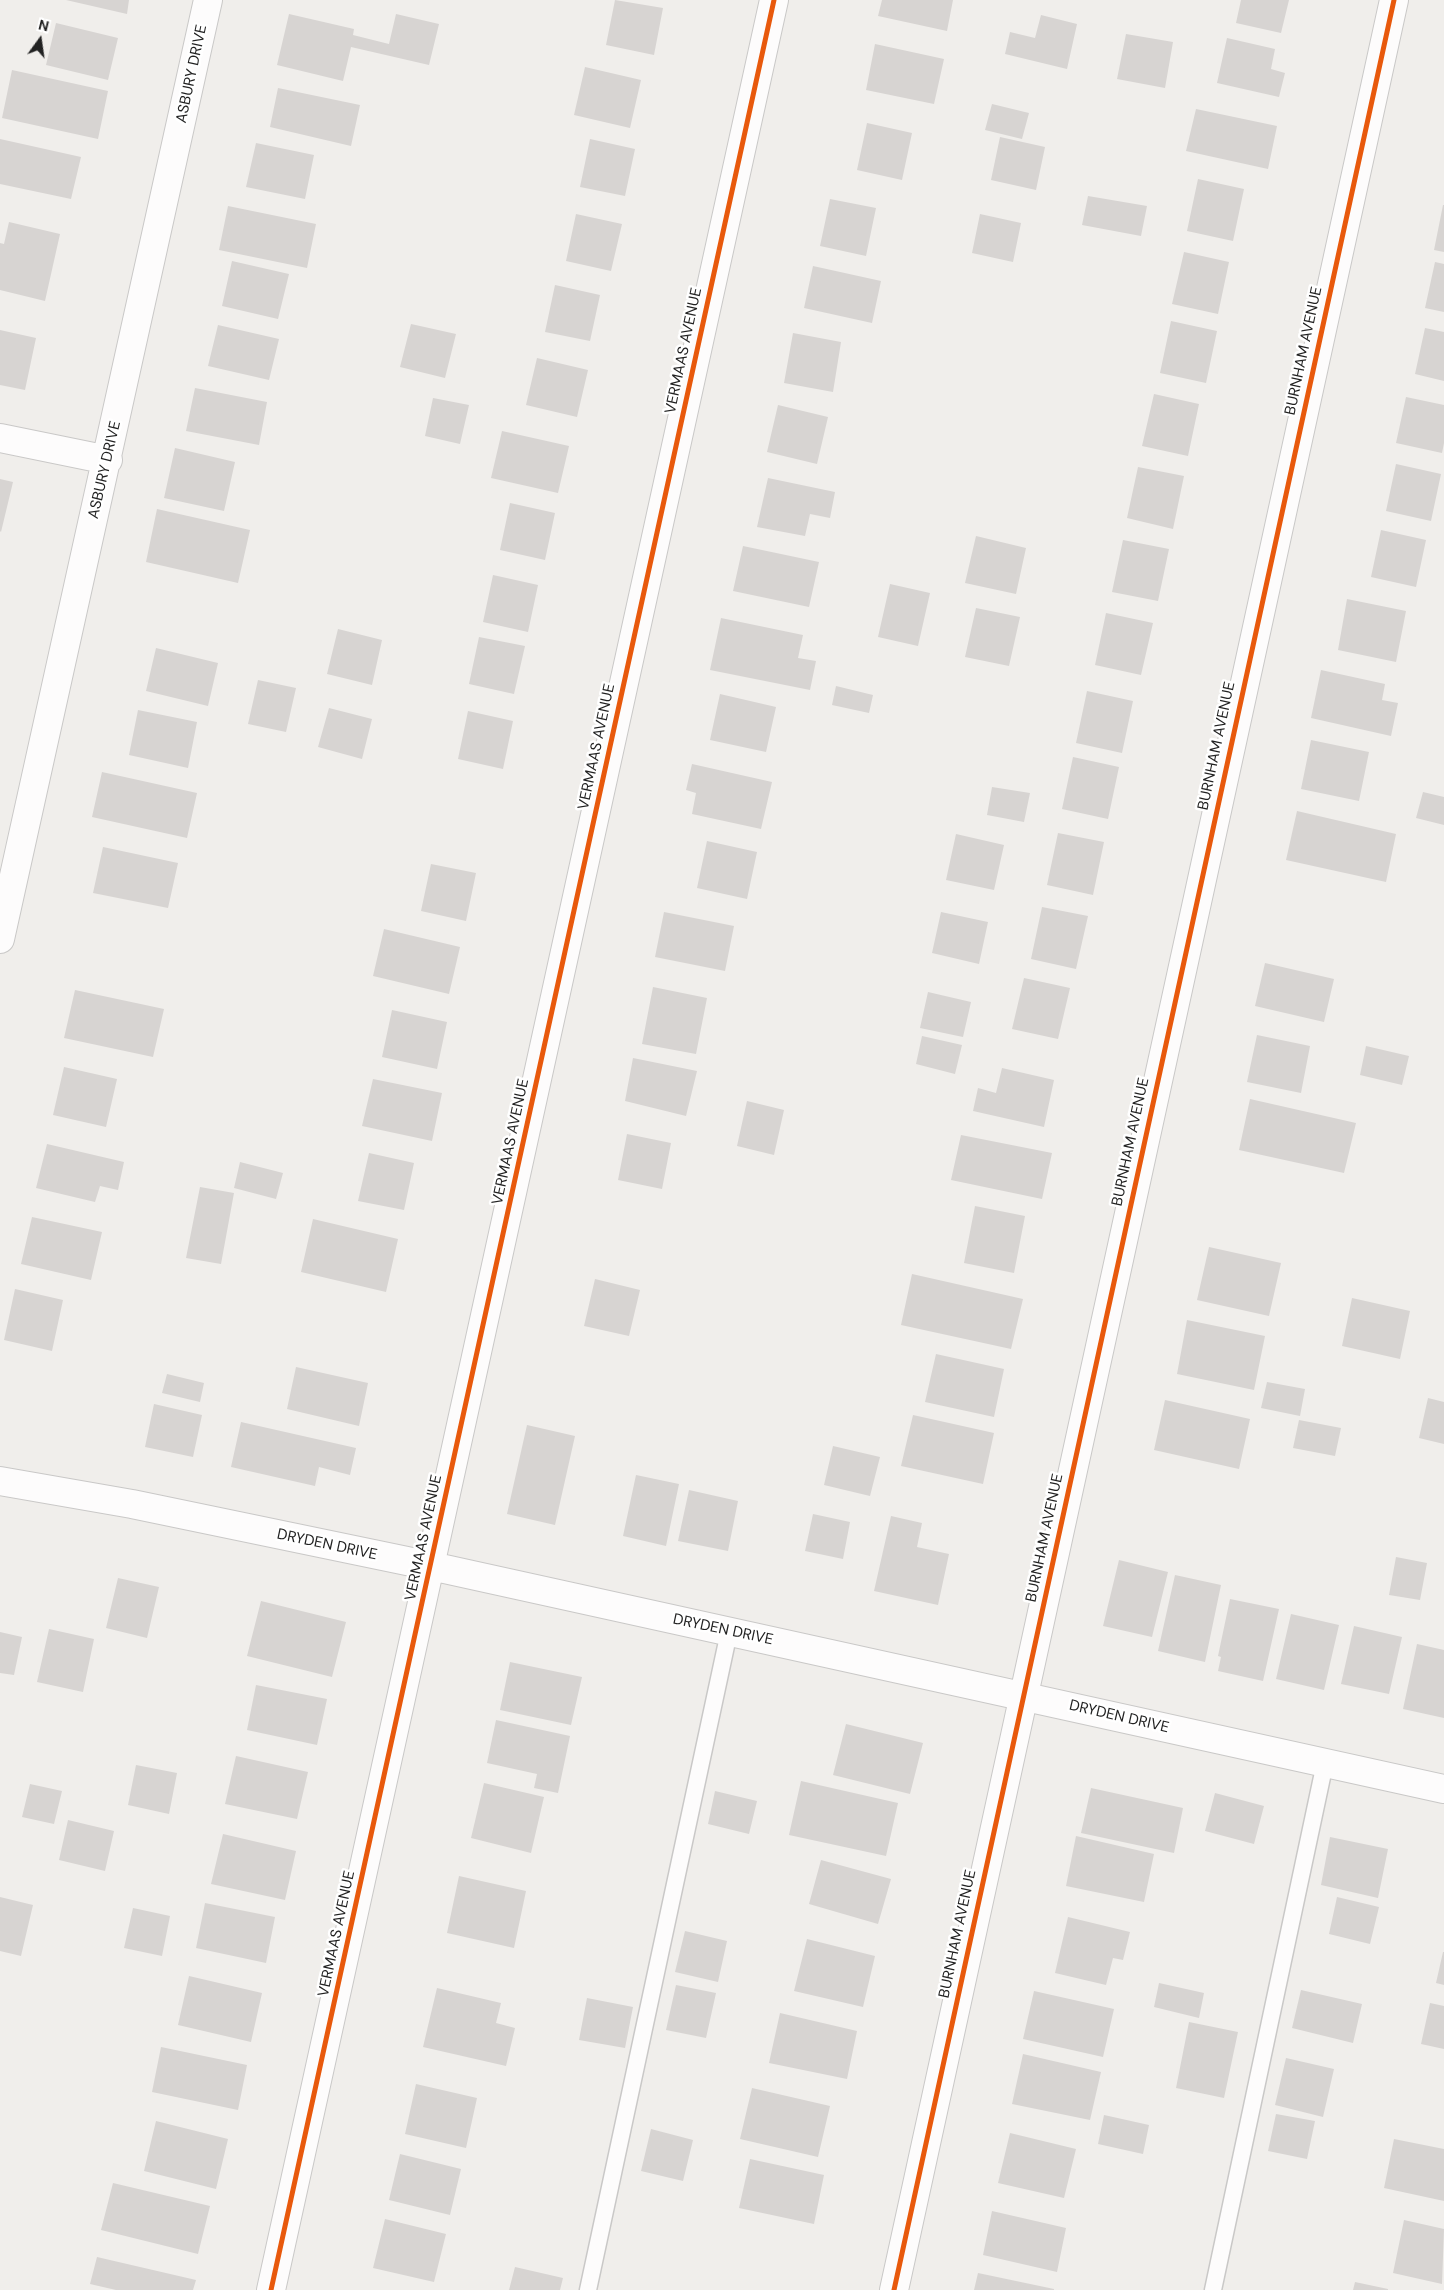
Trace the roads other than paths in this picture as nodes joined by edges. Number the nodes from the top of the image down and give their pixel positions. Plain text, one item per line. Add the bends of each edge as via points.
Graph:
1 (208, 0) edge
2 (774, 0) edge
3 (1394, 0) edge
4 (0, 438) edge
5 (108, 460) junction
6 (0, 940) edge
7 (0, 1481) edge
8 (431, 1566) junction
9 (730, 1632) junction
10 (1023, 1696) junction
11 (1325, 1763) junction
12 (1444, 1789) edge
13 (271, 2290) edge
14 (588, 2290) edge
15 (894, 2290) edge
16 (1213, 2290) edge

1 - 5 street, ASBURY DRIVE
2 - 8 street, VERMAAS AVENUE
3 - 10 street, BURNHAM AVENUE
4 - 5 street
5 - 6 street, ASBURY DRIVE
7 - 8 street, DRYDEN DRIVE via 132,1504
8 - 9 street, DRYDEN DRIVE
8 - 13 street, VERMAAS AVENUE
9 - 10 street, DRYDEN DRIVE
9 - 14 lane
10 - 11 street, DRYDEN DRIVE
10 - 15 street, BURNHAM AVENUE
11 - 12 street, DRYDEN DRIVE
11 - 16 lane

